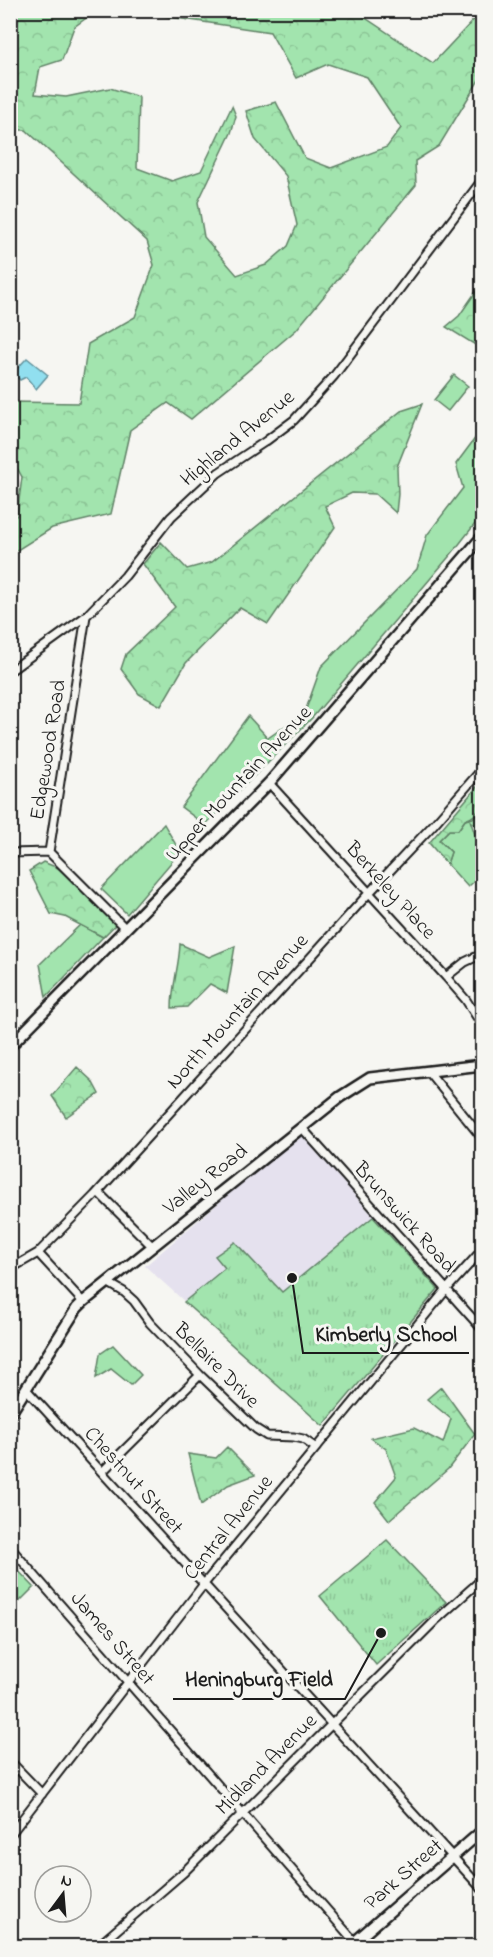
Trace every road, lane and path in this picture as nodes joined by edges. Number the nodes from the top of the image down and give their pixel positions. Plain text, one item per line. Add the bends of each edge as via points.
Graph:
1 (483, 180) edge
2 (483, 537) edge
3 (86, 616) junction
4 (10, 671) edge
5 (483, 769) edge
6 (269, 783) junction
7 (49, 852) junction
8 (10, 853) edge
9 (369, 892) junction
10 (126, 929) junction
11 (483, 954) edge
12 (446, 977) junction
13 (483, 1025) edge
14 (10, 1046) edge
15 (483, 1065) edge
16 (428, 1071) junction
17 (302, 1128) junction
18 (483, 1138) edge
19 (98, 1192) junction
20 (152, 1246) junction
21 (483, 1250) edge
22 (38, 1253) junction
23 (10, 1269) edge
24 (107, 1282) junction
25 (446, 1290) junction
26 (83, 1302) junction
27 (483, 1329) edge
28 (200, 1375) junction
29 (26, 1389) junction
30 (10, 1414) edge
31 (316, 1449) junction
32 (102, 1472) junction
33 (10, 1547) edge
34 (483, 1579) edge
35 (204, 1584) junction
36 (128, 1681) junction
37 (332, 1723) junction
38 (10, 1761) edge
39 (42, 1794) junction
40 (243, 1813) junction
41 (483, 1831) edge
42 (10, 1835) edge
43 (453, 1857) junction
44 (483, 1889) edge
45 (352, 1944) edge
46 (98, 1947) edge

1 - 3 street, Highland Avenue via 334,376 294,420 218,473 171,517 125,576
2 - 6 street, Upper Mountain Avenue
3 - 4 street, Highland Avenue
3 - 7 street, Edgewood Road
5 - 9 street, North Mountain Avenue
6 - 9 street, Berkeley Place
6 - 10 street, Upper Mountain Avenue
7 - 8 street
7 - 10 street, Edgewood Road
9 - 12 street, Berkeley Place
9 - 19 street, North Mountain Avenue
10 - 14 street, Upper Mountain Avenue
11 - 12 street
12 - 13 street, Berkeley Place
15 - 16 street, Valley Road
16 - 17 street, Valley Road via 370,1078
16 - 18 street
17 - 20 street, Valley Road
17 - 25 street, Brunswick Road
19 - 20 street
19 - 22 street, North Mountain Avenue
20 - 24 street, Valley Road
21 - 25 street, Central Avenue
22 - 23 street, North Mountain Avenue
22 - 26 street
24 - 26 street, Valley Road
24 - 28 street, Bellaire Drive via 134,1301
25 - 27 street, Brunswick Road
25 - 31 street, Central Avenue
26 - 29 street, Valley Road
28 - 31 street, Bellaire Drive via 256,1429 267,1436 303,1439
28 - 32 street
29 - 30 street, Valley Road
29 - 32 street, Chestnut Street
31 - 35 street, Central Avenue
32 - 35 street, Chestnut Street
33 - 36 street, James Street
34 - 37 street, Midland Avenue
35 - 36 street, Central Avenue
35 - 37 street, Chestnut Street
36 - 39 street, Central Avenue
36 - 40 street, James Street
37 - 40 street, Midland Avenue
37 - 43 street, Chestnut Street
38 - 39 street
39 - 42 street, Central Avenue
40 - 45 street, James Street
40 - 46 street, Midland Avenue via 184,1872
41 - 43 street, Park Street
43 - 44 street, Chestnut Street
43 - 45 street, Park Street

